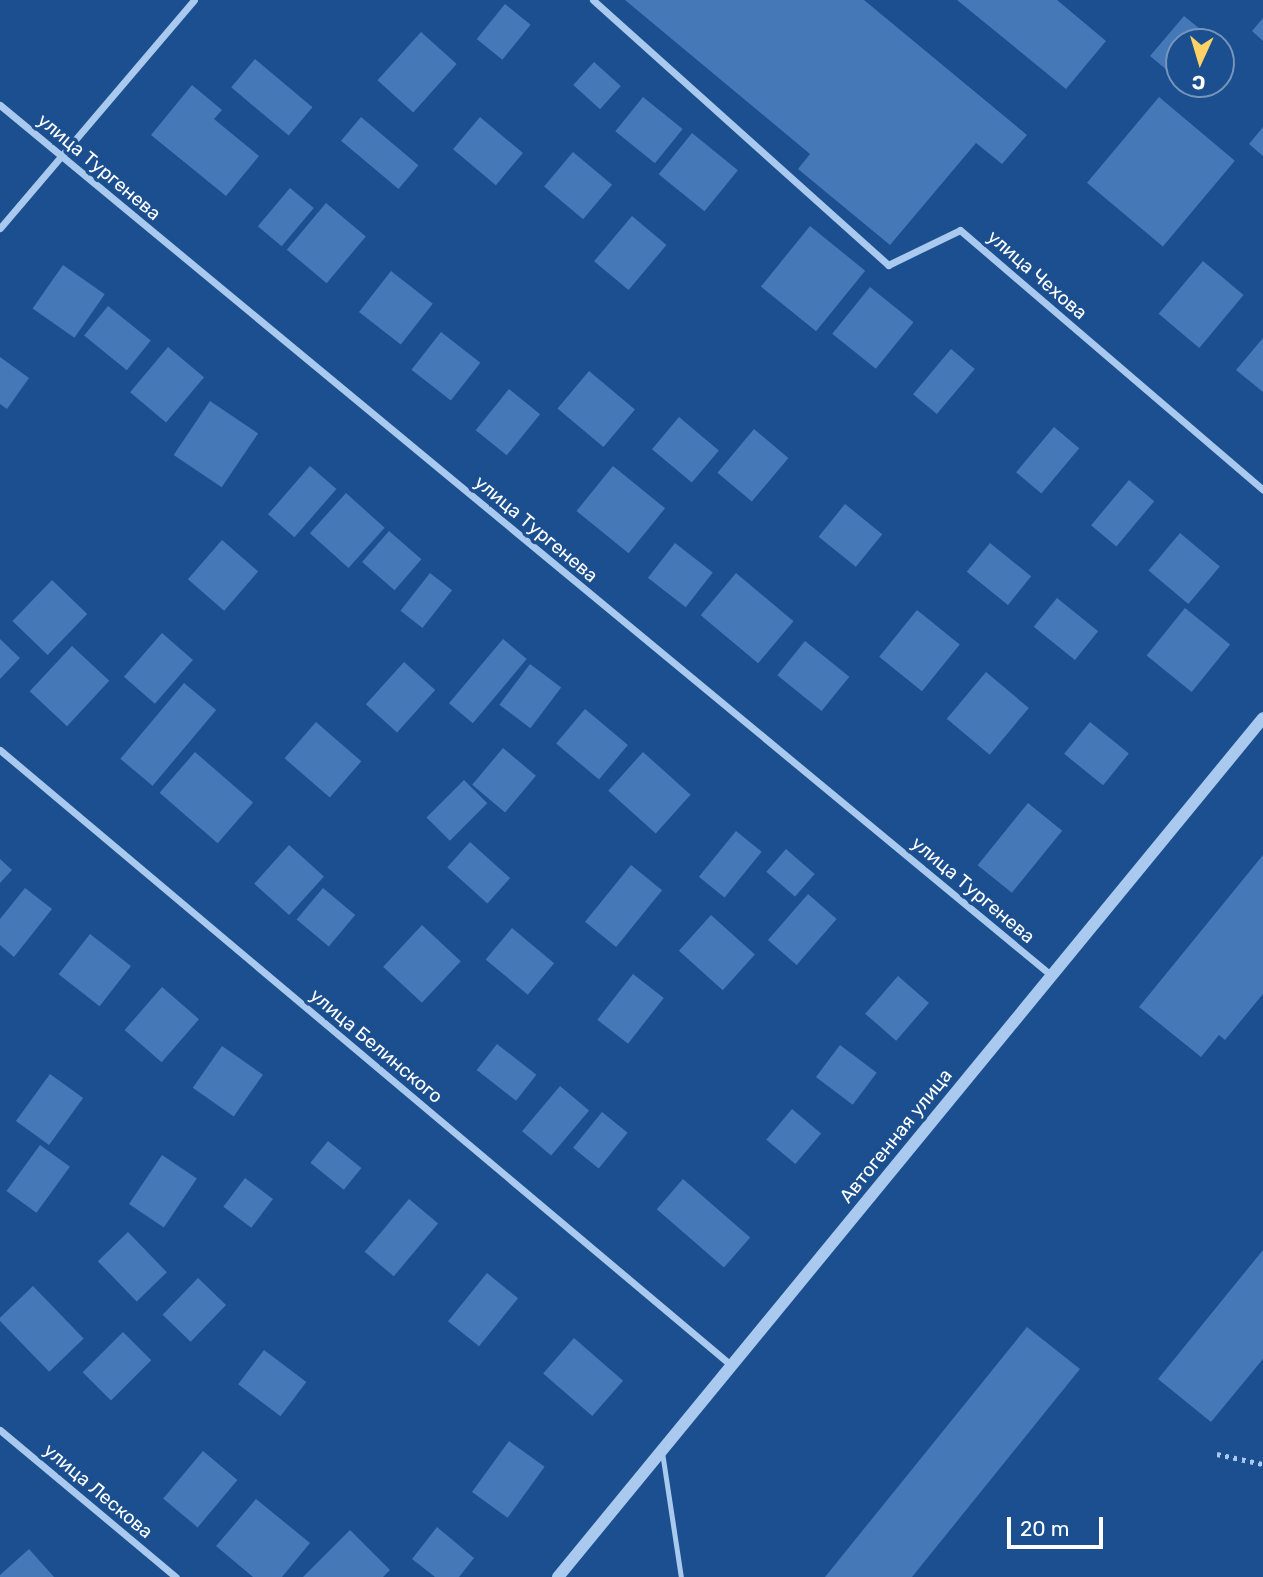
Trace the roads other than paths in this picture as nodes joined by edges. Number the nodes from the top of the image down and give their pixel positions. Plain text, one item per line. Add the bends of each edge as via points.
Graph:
1 (194, 0) edge
2 (593, 0) edge
3 (0, 105) edge
4 (62, 157) junction
5 (0, 228) edge
6 (1263, 490) edge
7 (1263, 718) edge
8 (0, 750) edge
9 (1052, 976) junction
10 (732, 1366) junction
11 (0, 1430) edge
12 (662, 1451) junction
13 (176, 1577) edge
14 (558, 1577) edge
15 (681, 1577) edge

1 - 4 street
2 - 6 street, улица Чехова via 888,265 960,230
3 - 4 street, улица Тургенева
4 - 5 street
4 - 9 street, улица Тургенева
7 - 9 street, Автогенная улица
8 - 10 street, улица Белинского
9 - 10 street, Автогенная улица
10 - 12 street, Автогенная улица
11 - 13 street, улица Лескова
12 - 14 street, Автогенная улица
12 - 15 lane

